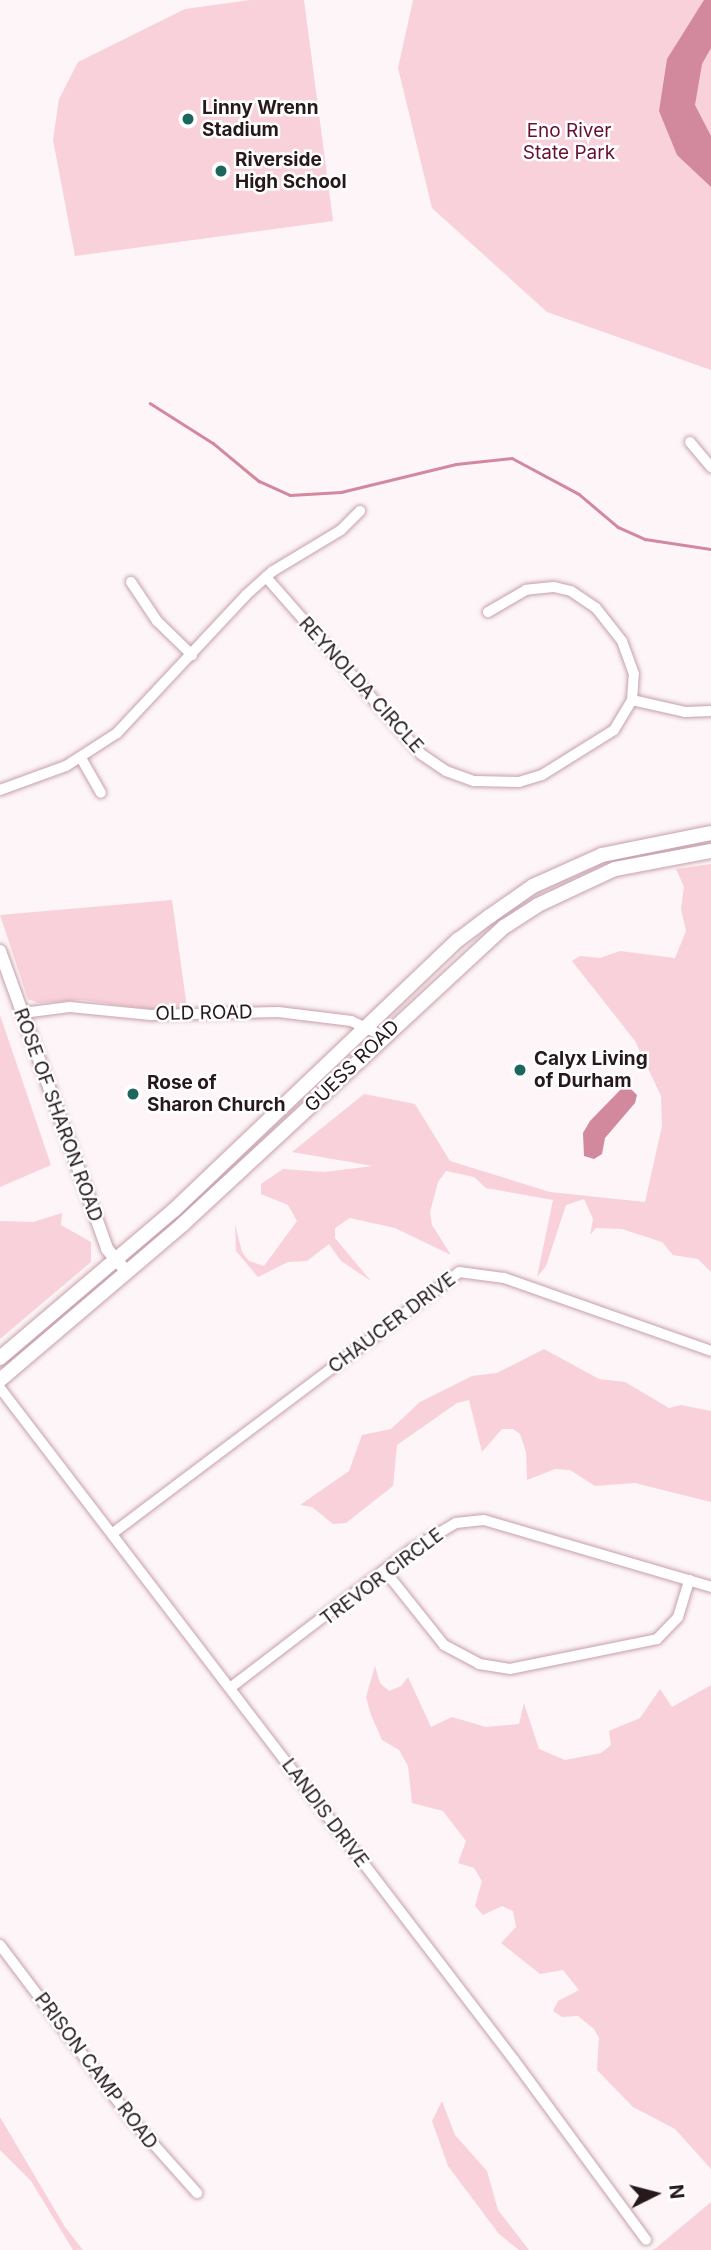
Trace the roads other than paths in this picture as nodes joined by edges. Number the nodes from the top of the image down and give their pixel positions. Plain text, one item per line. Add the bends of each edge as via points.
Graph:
1 (690, 442) dead end
2 (711, 467) edge
3 (360, 511) dead end
4 (266, 577) junction
5 (131, 582) dead end
6 (488, 612) dead end
7 (192, 655) junction
8 (632, 700) junction
9 (711, 711) edge
10 (81, 758) junction
11 (0, 790) edge
12 (101, 793) dead end
13 (711, 833) edge
14 (711, 851) edge
15 (0, 951) edge
16 (23, 1013) junction
17 (365, 1028) junction
18 (383, 1036) junction
19 (116, 1260) junction
20 (127, 1272) junction
21 (711, 1351) edge
22 (0, 1357) edge
23 (0, 1380) edge
24 (0, 1388) edge
25 (113, 1534) junction
26 (385, 1571) junction
27 (689, 1580) junction
28 (711, 1587) edge
29 (230, 1688) junction
30 (0, 1945) edge
31 (197, 2193) dead end
32 (646, 2240) dead end

1 - 2 street
3 - 4 street via 341,530
4 - 7 street
4 - 8 street, REYNOLDA CIRCLE via 421,754 459,777 503,783 542,775 605,738 621,722
5 - 7 street via 157,621
6 - 8 street via 541,587 580,595 596,608 628,651 634,674
7 - 10 street via 117,733
8 - 9 street via 685,712
10 - 11 street
10 - 12 street
13 - 17 main road, GUESS ROAD via 615,851 533,886 458,940
14 - 18 main road, GUESS ROAD via 615,869 538,905 472,953
15 - 16 street, ROSE OF SHARON ROAD
16 - 17 street, OLD ROAD via 70,1007 151,1015 278,1012 351,1021
16 - 19 street, ROSE OF SHARON ROAD via 107,1249
17 - 18 street, OLD ROAD
17 - 19 main road, GUESS ROAD
18 - 20 main road, GUESS ROAD
19 - 20 street, ROSE OF SHARON ROAD
19 - 22 main road, GUESS ROAD
20 - 23 main road, GUESS ROAD
21 - 25 street, CHAUCER DRIVE via 495,1276 458,1272
24 - 25 street, LANDIS DRIVE
25 - 29 street, LANDIS DRIVE
26 - 27 street, TREVOR CIRCLE via 450,1526 484,1520
26 - 27 street via 444,1645 479,1664 510,1669 657,1639 678,1617
26 - 29 street, TREVOR CIRCLE
27 - 28 street, TREVOR CIRCLE
29 - 32 street, LANDIS DRIVE
30 - 31 street, PRISON CAMP ROAD via 132,2120

